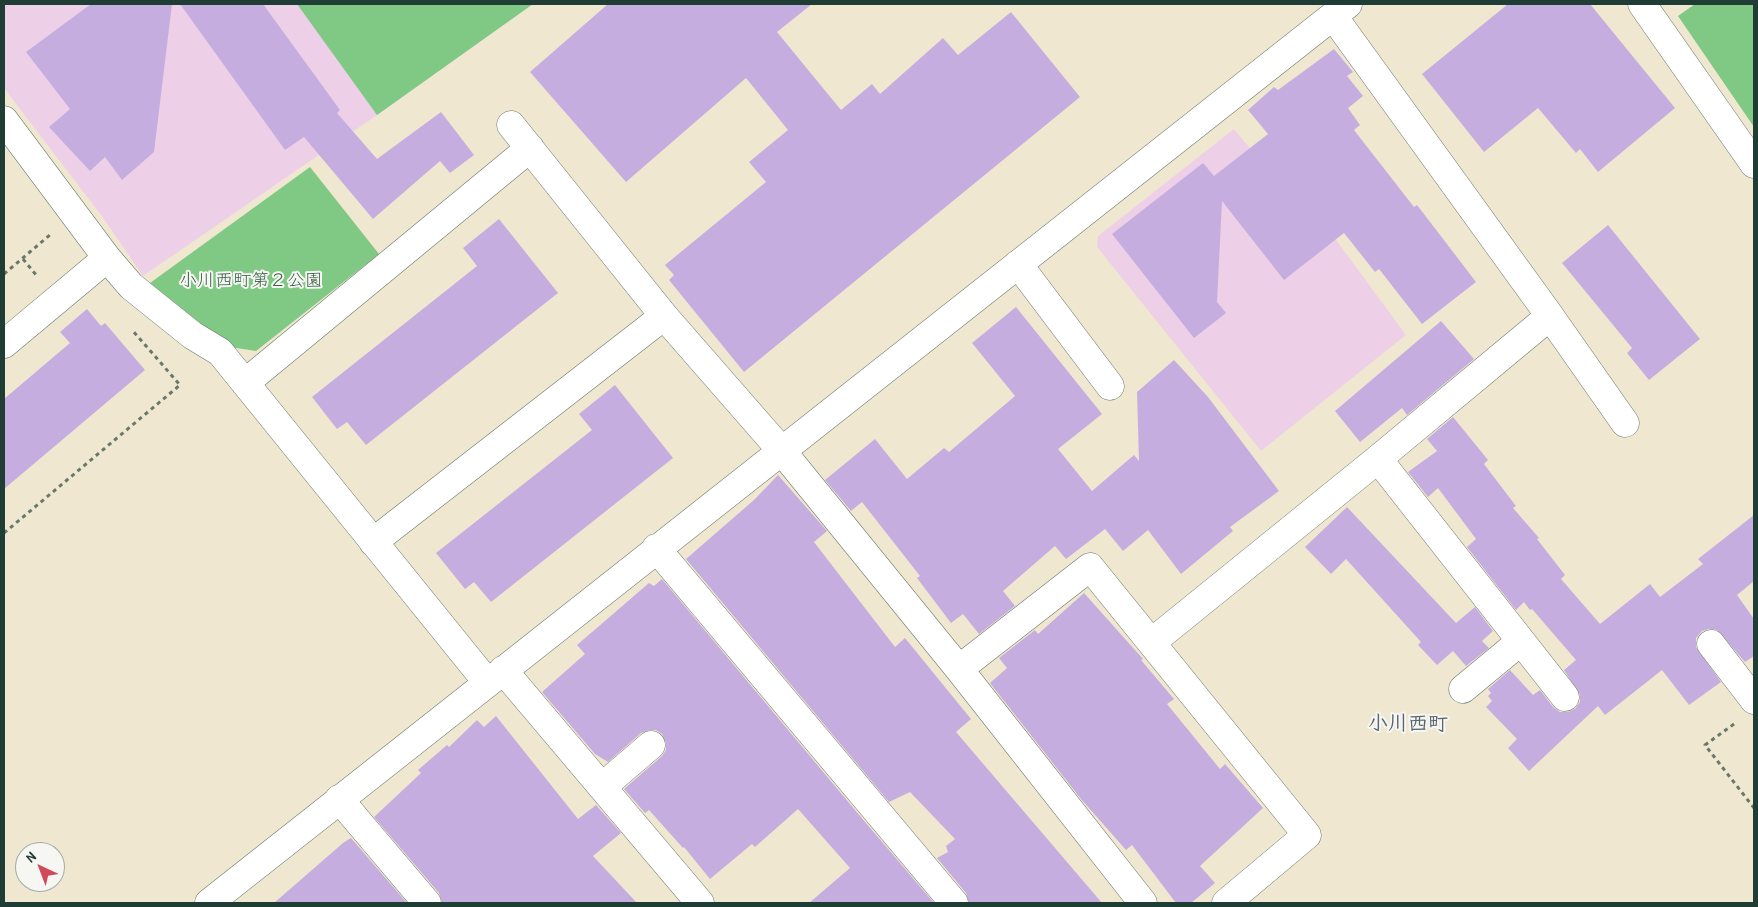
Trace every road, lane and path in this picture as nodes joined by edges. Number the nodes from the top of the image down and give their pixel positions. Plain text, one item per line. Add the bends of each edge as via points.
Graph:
1 (1642, 4) edge
2 (1340, 10) edge
3 (4, 120) edge
4 (511, 125) dead end
5 (530, 148) junction
6 (1754, 164) edge
7 (47, 226) dead end
8 (107, 258) junction
9 (1018, 264) junction
10 (4, 274) edge
11 (664, 316) junction
12 (1550, 316) junction
13 (129, 327) dead end
14 (4, 344) edge
15 (245, 383) junction
16 (1110, 386) dead end
17 (1625, 423) dead end
18 (780, 450) junction
19 (1378, 459) junction
20 (5, 531) edge
21 (373, 542) junction
22 (656, 548) junction
23 (1521, 641) junction
24 (1152, 642) junction
25 (1711, 644) dead end
26 (959, 669) junction
27 (495, 676) junction
28 (1463, 689) dead end
29 (1565, 697) dead end
30 (1747, 709) edge
31 (651, 745) dead end
32 (602, 787) junction
33 (338, 799) junction
34 (1754, 808) edge
35 (219, 900) edge
36 (427, 903) edge
37 (700, 903) edge
38 (954, 903) edge
39 (1143, 903) edge
40 (1226, 903) edge

1 - 6 street
2 - 9 street
2 - 12 street
3 - 8 street
4 - 5 street
5 - 11 street
5 - 15 street
7 - 10 path via 53,233
8 - 14 street
8 - 15 street via 131,286 192,335 220,352
9 - 16 street
9 - 18 street
11 - 18 street
11 - 21 street
12 - 17 street
12 - 19 street
13 - 20 path via 180,385
15 - 21 street
18 - 22 street
18 - 26 street
19 - 23 street
19 - 24 street
21 - 27 street
22 - 27 street
22 - 38 street
23 - 28 street
23 - 29 street
24 - 26 street via 1090,567
24 - 40 street via 1307,835
25 - 30 street
26 - 39 street
27 - 32 street
27 - 33 street
30 - 34 path via 1705,745
31 - 32 street
32 - 37 street
33 - 35 street
33 - 36 street

